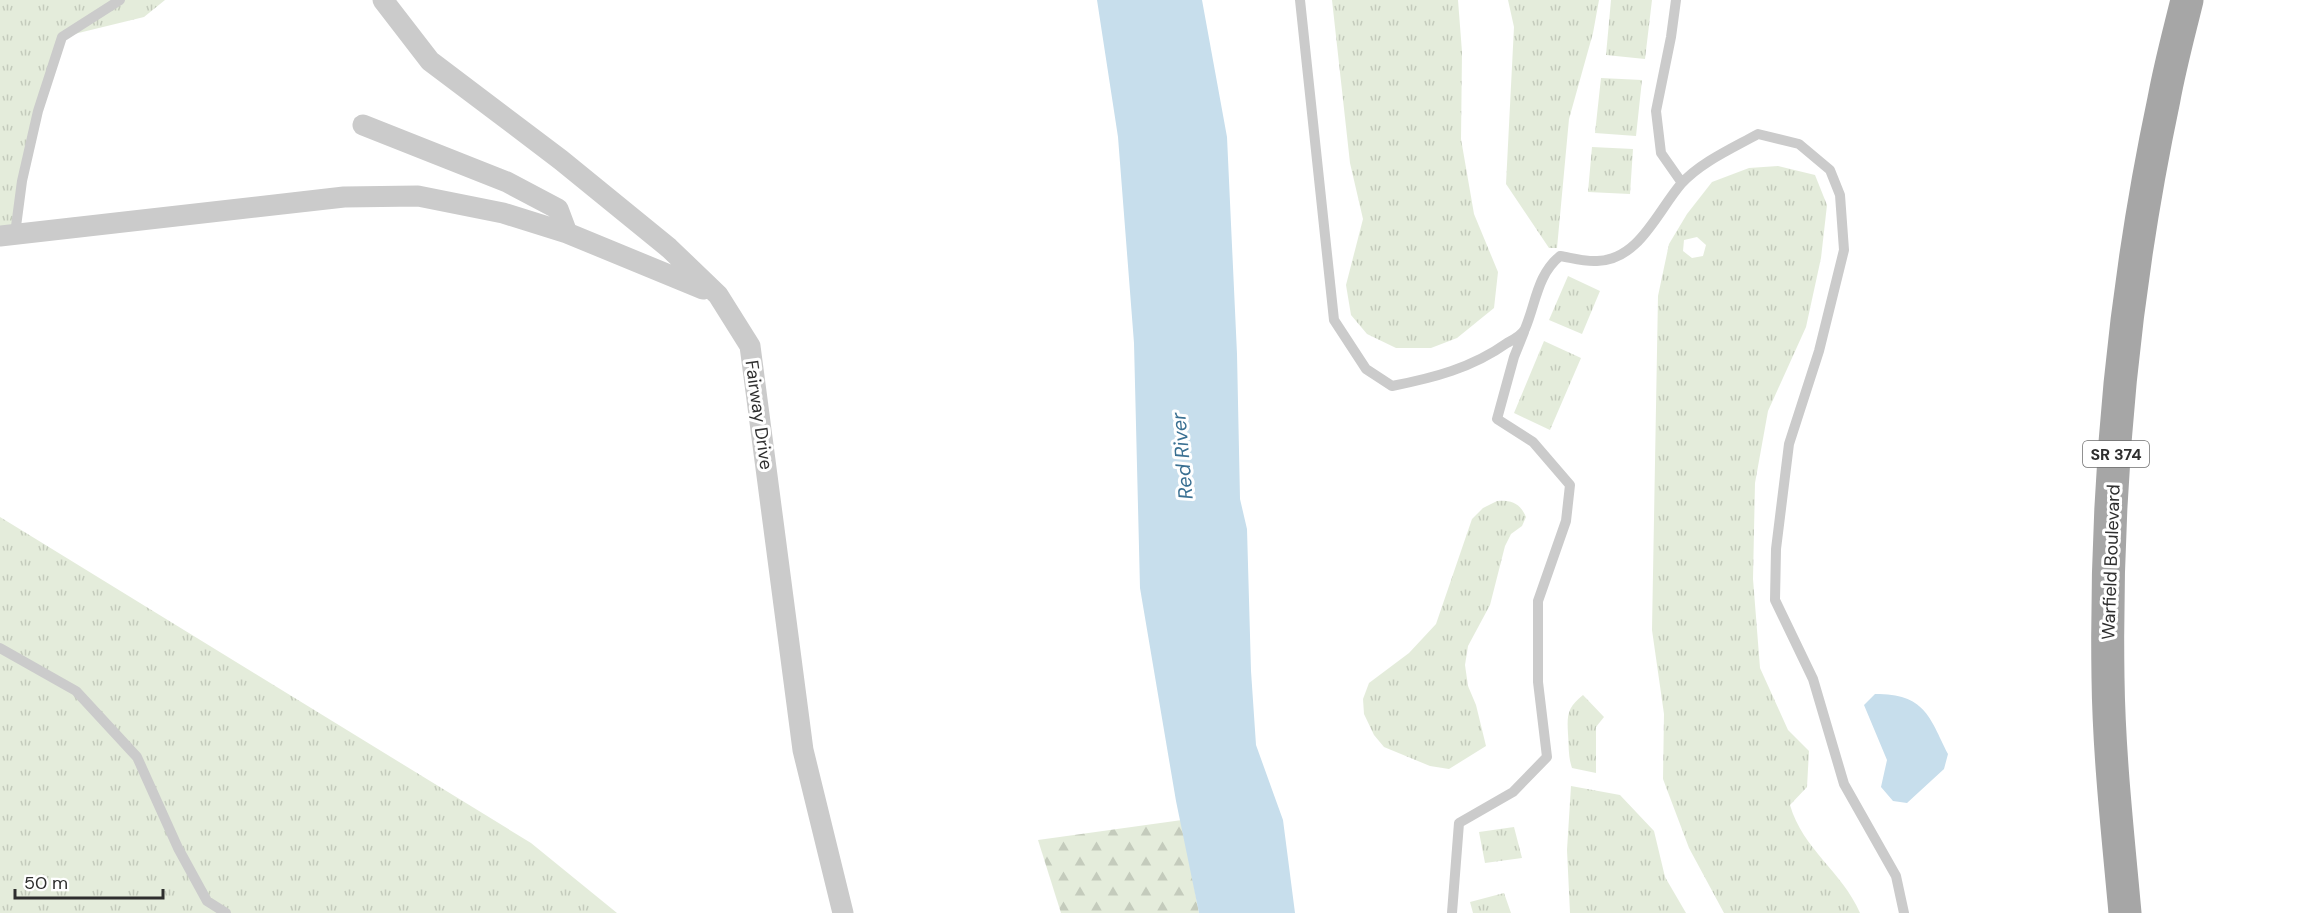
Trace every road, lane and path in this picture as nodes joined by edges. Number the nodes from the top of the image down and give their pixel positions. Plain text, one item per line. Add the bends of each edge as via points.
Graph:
1 (120, 0) edge
2 (383, 0) edge
3 (1300, 0) edge
4 (1676, 0) edge
5 (2187, 0) edge
6 (363, 125) dead end
7 (1682, 183) junction
8 (567, 233) junction
9 (7, 235) edge
10 (718, 295) junction
11 (1524, 332) junction
12 (0, 648) edge
13 (226, 913) edge
14 (843, 913) edge
15 (1452, 913) edge
16 (1904, 913) edge
17 (2125, 913) edge

1 - 9 lane via 62,37 38,111
2 - 10 street, Fairway Drive via 430,61 561,160 669,248
3 - 11 lane via 1334,320 1366,369 1392,386 1439,376 1490,355
4 - 7 lane via 1656,111 1661,153
5 - 17 main road, Warfield Boulevard / SR 374 via 2164,98 2128,310 2109,543 2108,680
6 - 8 street via 507,182 558,209
7 - 11 lane via 1649,229 1622,255 1597,261 1560,256 1548,266
7 - 16 lane via 1717,156 1758,135 1799,144 1830,170 1840,195 1844,250 1819,351 1789,444 1776,549 1775,600 1813,679 1844,784 1896,876
8 - 9 street via 482,208 407,196 344,197
8 - 10 street
10 - 14 street, Fairway Drive via 750,346 804,750
11 - 15 lane via 1497,419 1533,442 1570,485 1566,520 1538,601 1538,682 1547,757 1513,792 1459,823
12 - 13 lane via 76,691 137,757 177,848 207,900

